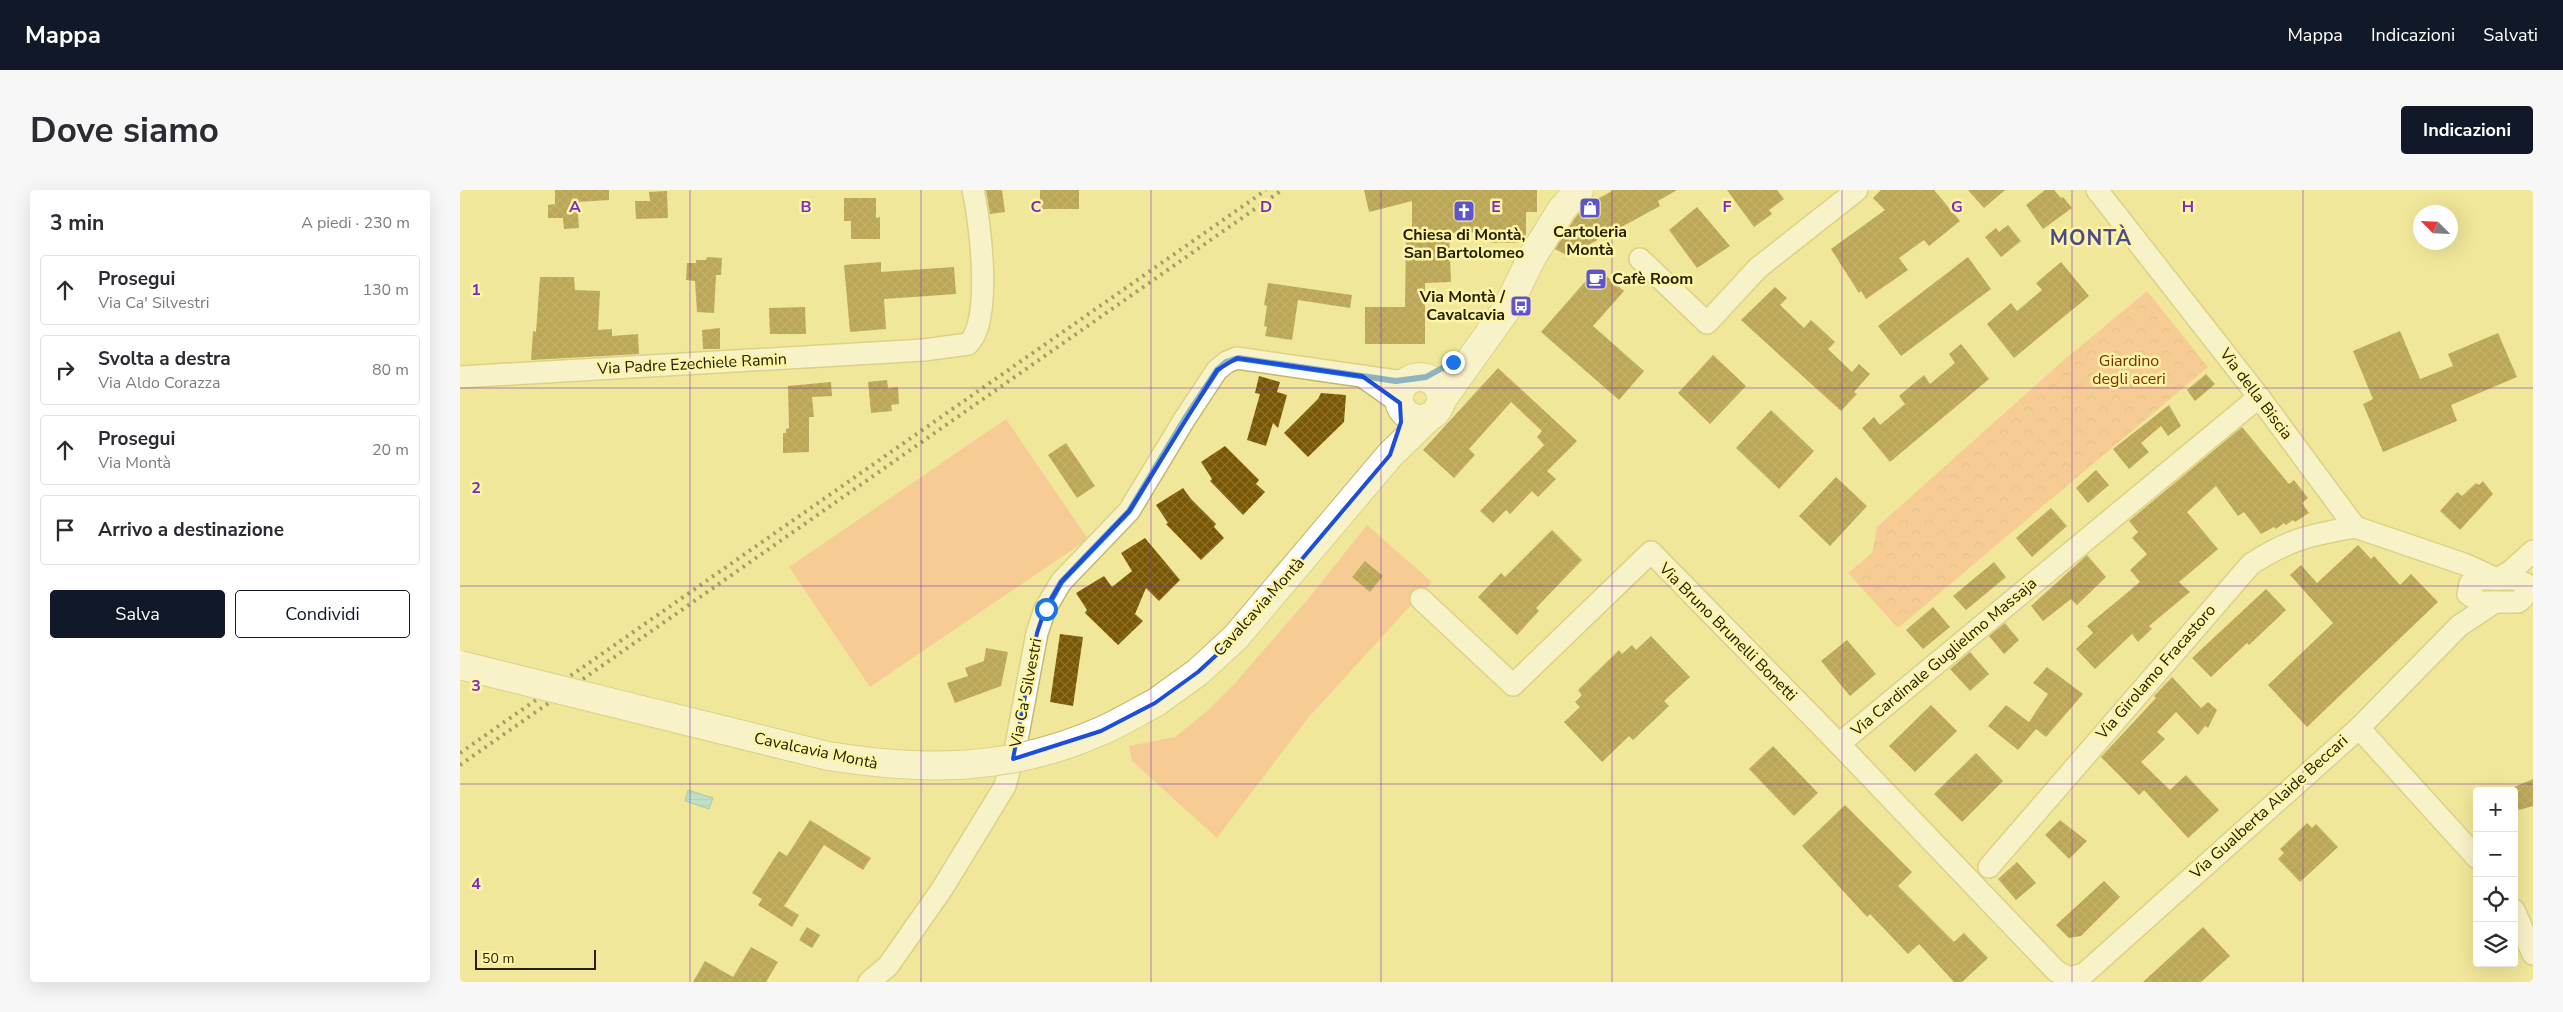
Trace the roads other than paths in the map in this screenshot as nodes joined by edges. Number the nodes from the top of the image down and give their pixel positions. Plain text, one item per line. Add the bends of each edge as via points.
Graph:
1 (973, 190) edge
2 (1579, 190) edge
3 (1857, 190) edge
4 (2097, 190) edge
5 (1640, 259) dead end
6 (460, 377) edge
7 (2259, 397) junction
8 (1418, 398) junction
9 (2355, 527) junction
10 (2533, 551) edge
11 (2442, 558) junction
12 (2497, 579) junction
13 (2468, 591) junction
14 (2528, 592) edge
15 (1421, 599) dead end
16 (2495, 602) junction
17 (2459, 626) junction
18 (460, 665) edge
19 (2359, 728) junction
20 (1839, 744) junction
21 (2473, 854) edge
22 (1989, 867) dead end
23 (2518, 919) edge
24 (2533, 954) edge
25 (2069, 980) edge
26 (869, 982) edge

1 - 6 street, Via Padre Ezechiele Ramin via 982,243 982,304 978,331 968,344 924,350
2 - 8 main road, Cavalcavia Montà via 1557,217 1532,257 1506,310 1490,332 1443,369
3 - 5 street via 1758,268 1707,323
4 - 7 street, Via della Biscia
7 - 9 street, Via della Biscia
7 - 20 street, Via Cardinale Guglielmo Massaja
8 - 18 main road, Cavalcavia Montà, bridge via 1390,455 1236,637 1198,672 1155,703 1101,731 1032,754 997,762 945,766 885,765 828,756
8 - 26 street, Via Ca' Silvestri via 1396,381 1238,358 1217,370 1129,511 1061,582 1049,602 1037,633 1005,786 942,890 888,966
9 - 11 street
9 - 22 street, Via Girolamo Fracastoro via 2301,537 2276,547 2251,564
10 - 12 street via 2511,572
11 - 12 street
11 - 13 street via 2458,573
12 - 13 street via 2474,580
12 - 14 street via 2515,579
13 - 16 street via 2480,602
13 - 17 street, Via Gualberta Alaide Beccari
14 - 16 street
15 - 20 street, Via Bruno Brunelli Bonetti via 1513,685 1651,552
16 - 17 street, Via Gualberta Alaide Beccari
17 - 19 street, Via Gualberta Alaide Beccari
19 - 21 street
19 - 25 street, Via Gualberta Alaide Beccari via 2084,974
20 - 25 street, Via Cardinale Guglielmo Massaja via 2056,971
23 - 24 street

